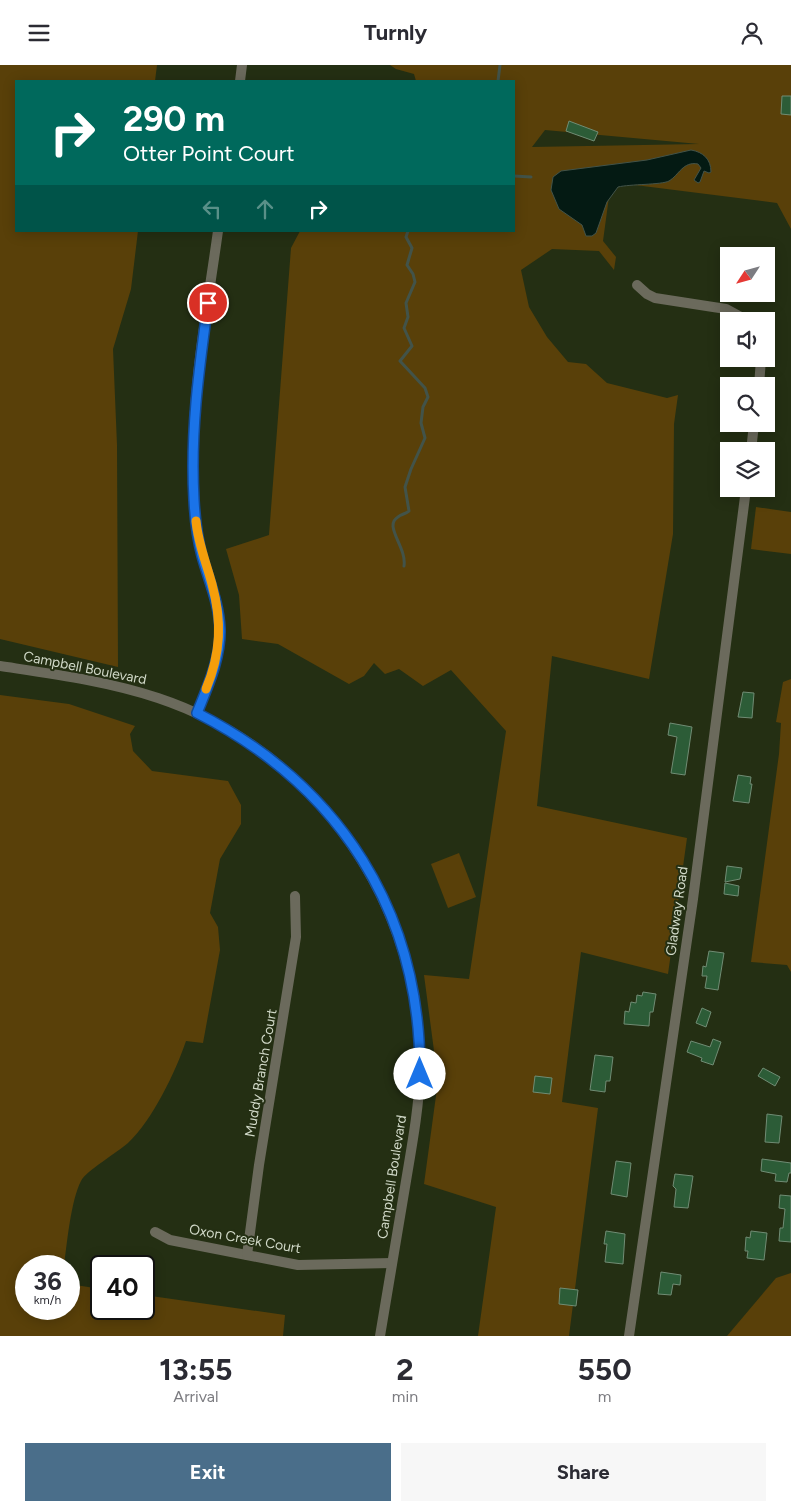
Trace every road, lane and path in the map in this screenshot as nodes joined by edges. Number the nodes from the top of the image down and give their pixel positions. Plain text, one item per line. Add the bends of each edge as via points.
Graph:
1 (242, 65) edge
2 (240, 80) edge
3 (218, 232) edge
4 (637, 285) dead end
5 (732, 312) edge
6 (745, 497) edge
7 (0, 665) edge
8 (197, 713) junction
9 (295, 896) dead end
10 (155, 1232) dead end
11 (247, 1255) junction
12 (392, 1263) junction
13 (380, 1336) edge
14 (629, 1336) edge

1 - 2 street
3 - 8 street via 198,367 193,453 196,528 217,605 220,631 209,683
4 - 5 street via 655,298
6 - 14 street, Gladway Road via 693,899
7 - 8 street, Campbell Boulevard via 116,686
8 - 12 street, Campbell Boulevard via 258,748 311,793 359,855 398,932 415,997 420,1074
9 - 11 street, Muddy Branch Court via 296,937
10 - 11 street, Oxon Creek Court via 170,1240
11 - 12 street, Oxon Creek Court via 298,1265
12 - 13 street, Campbell Boulevard

